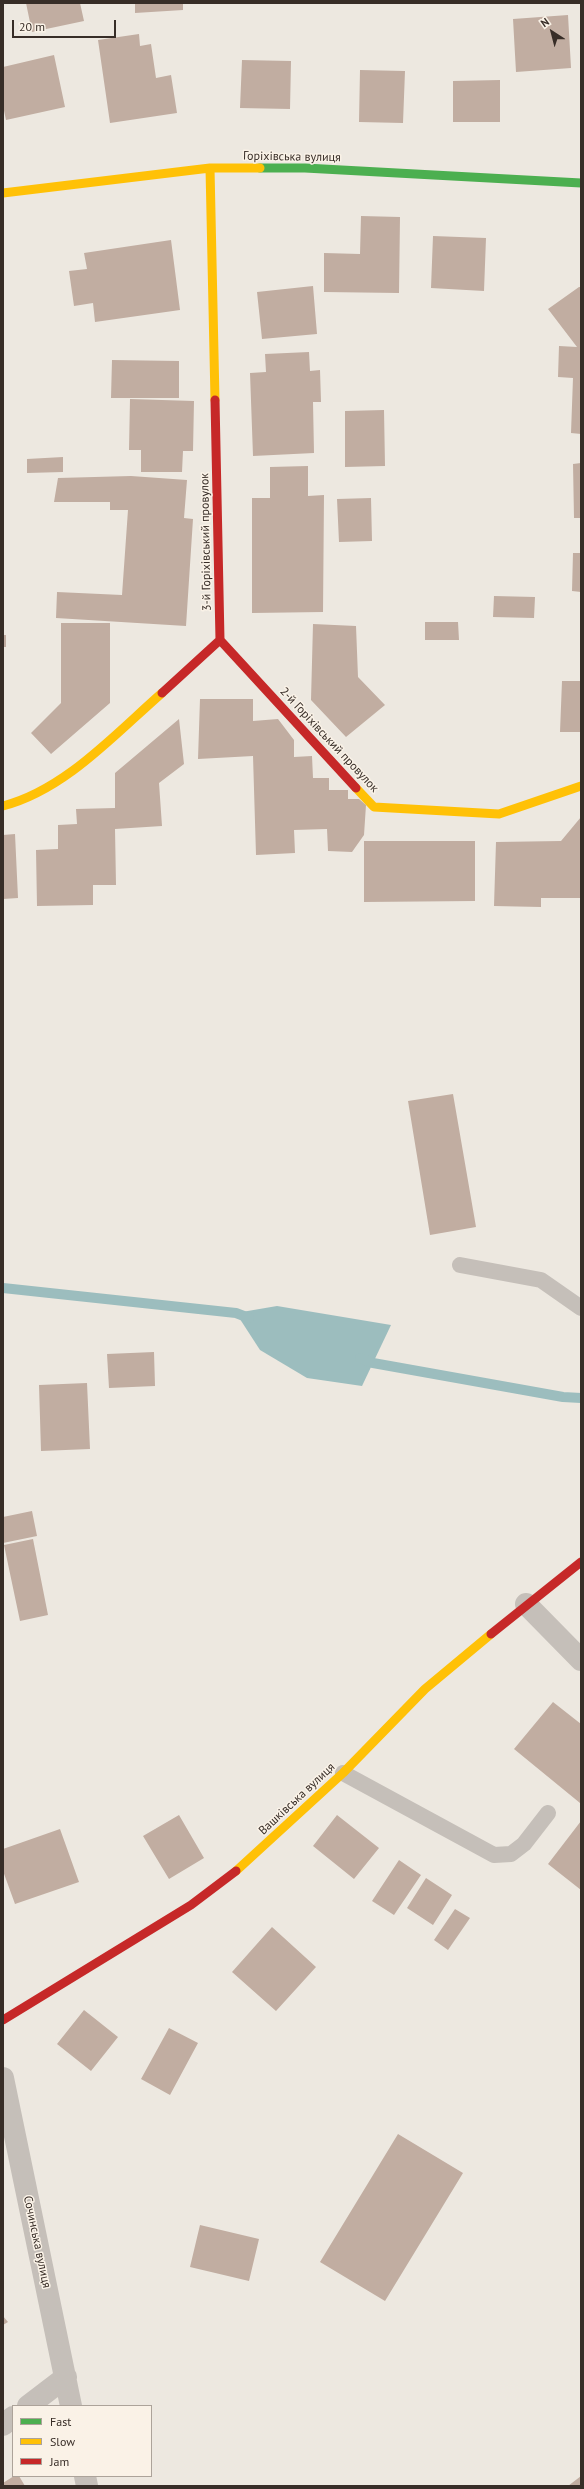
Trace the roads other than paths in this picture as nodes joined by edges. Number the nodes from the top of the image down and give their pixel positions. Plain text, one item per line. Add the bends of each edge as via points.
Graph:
1 (210, 168) junction
2 (581, 183) edge
3 (3, 193) edge
4 (220, 640) junction
5 (581, 786) edge
6 (3, 806) edge
7 (460, 1265) dead end
8 (581, 1308) edge
9 (581, 1562) edge
10 (526, 1604) junction
11 (581, 1660) edge
12 (342, 1773) junction
13 (548, 1813) dead end
14 (3, 2020) edge
15 (3, 2078) edge
16 (66, 2377) junction
17 (29, 2405) edge
18 (71, 2405) edge
19 (12, 2418) edge
20 (3, 2425) edge

1 - 2 street, Горіхівська вулиця via 305,168
1 - 3 street, Горіхівська вулиця
1 - 4 street, 3-й Горіхівський провулок
4 - 5 street, 2-й Горіхівський провулок via 374,807 499,814
4 - 6 street via 170,687 59,781 18,804
7 - 8 lane via 541,1280
9 - 10 street, Вашківська вулиця
10 - 11 street
10 - 12 street, Вашківська вулиця via 425,1689
12 - 13 lane via 494,1855 511,1854 524,1844
12 - 14 street, Вашківська вулиця via 239,1868 191,1905
15 - 16 street, Сочинська вулиця
16 - 17 street
16 - 18 street, Сочинська вулиця
19 - 20 street

